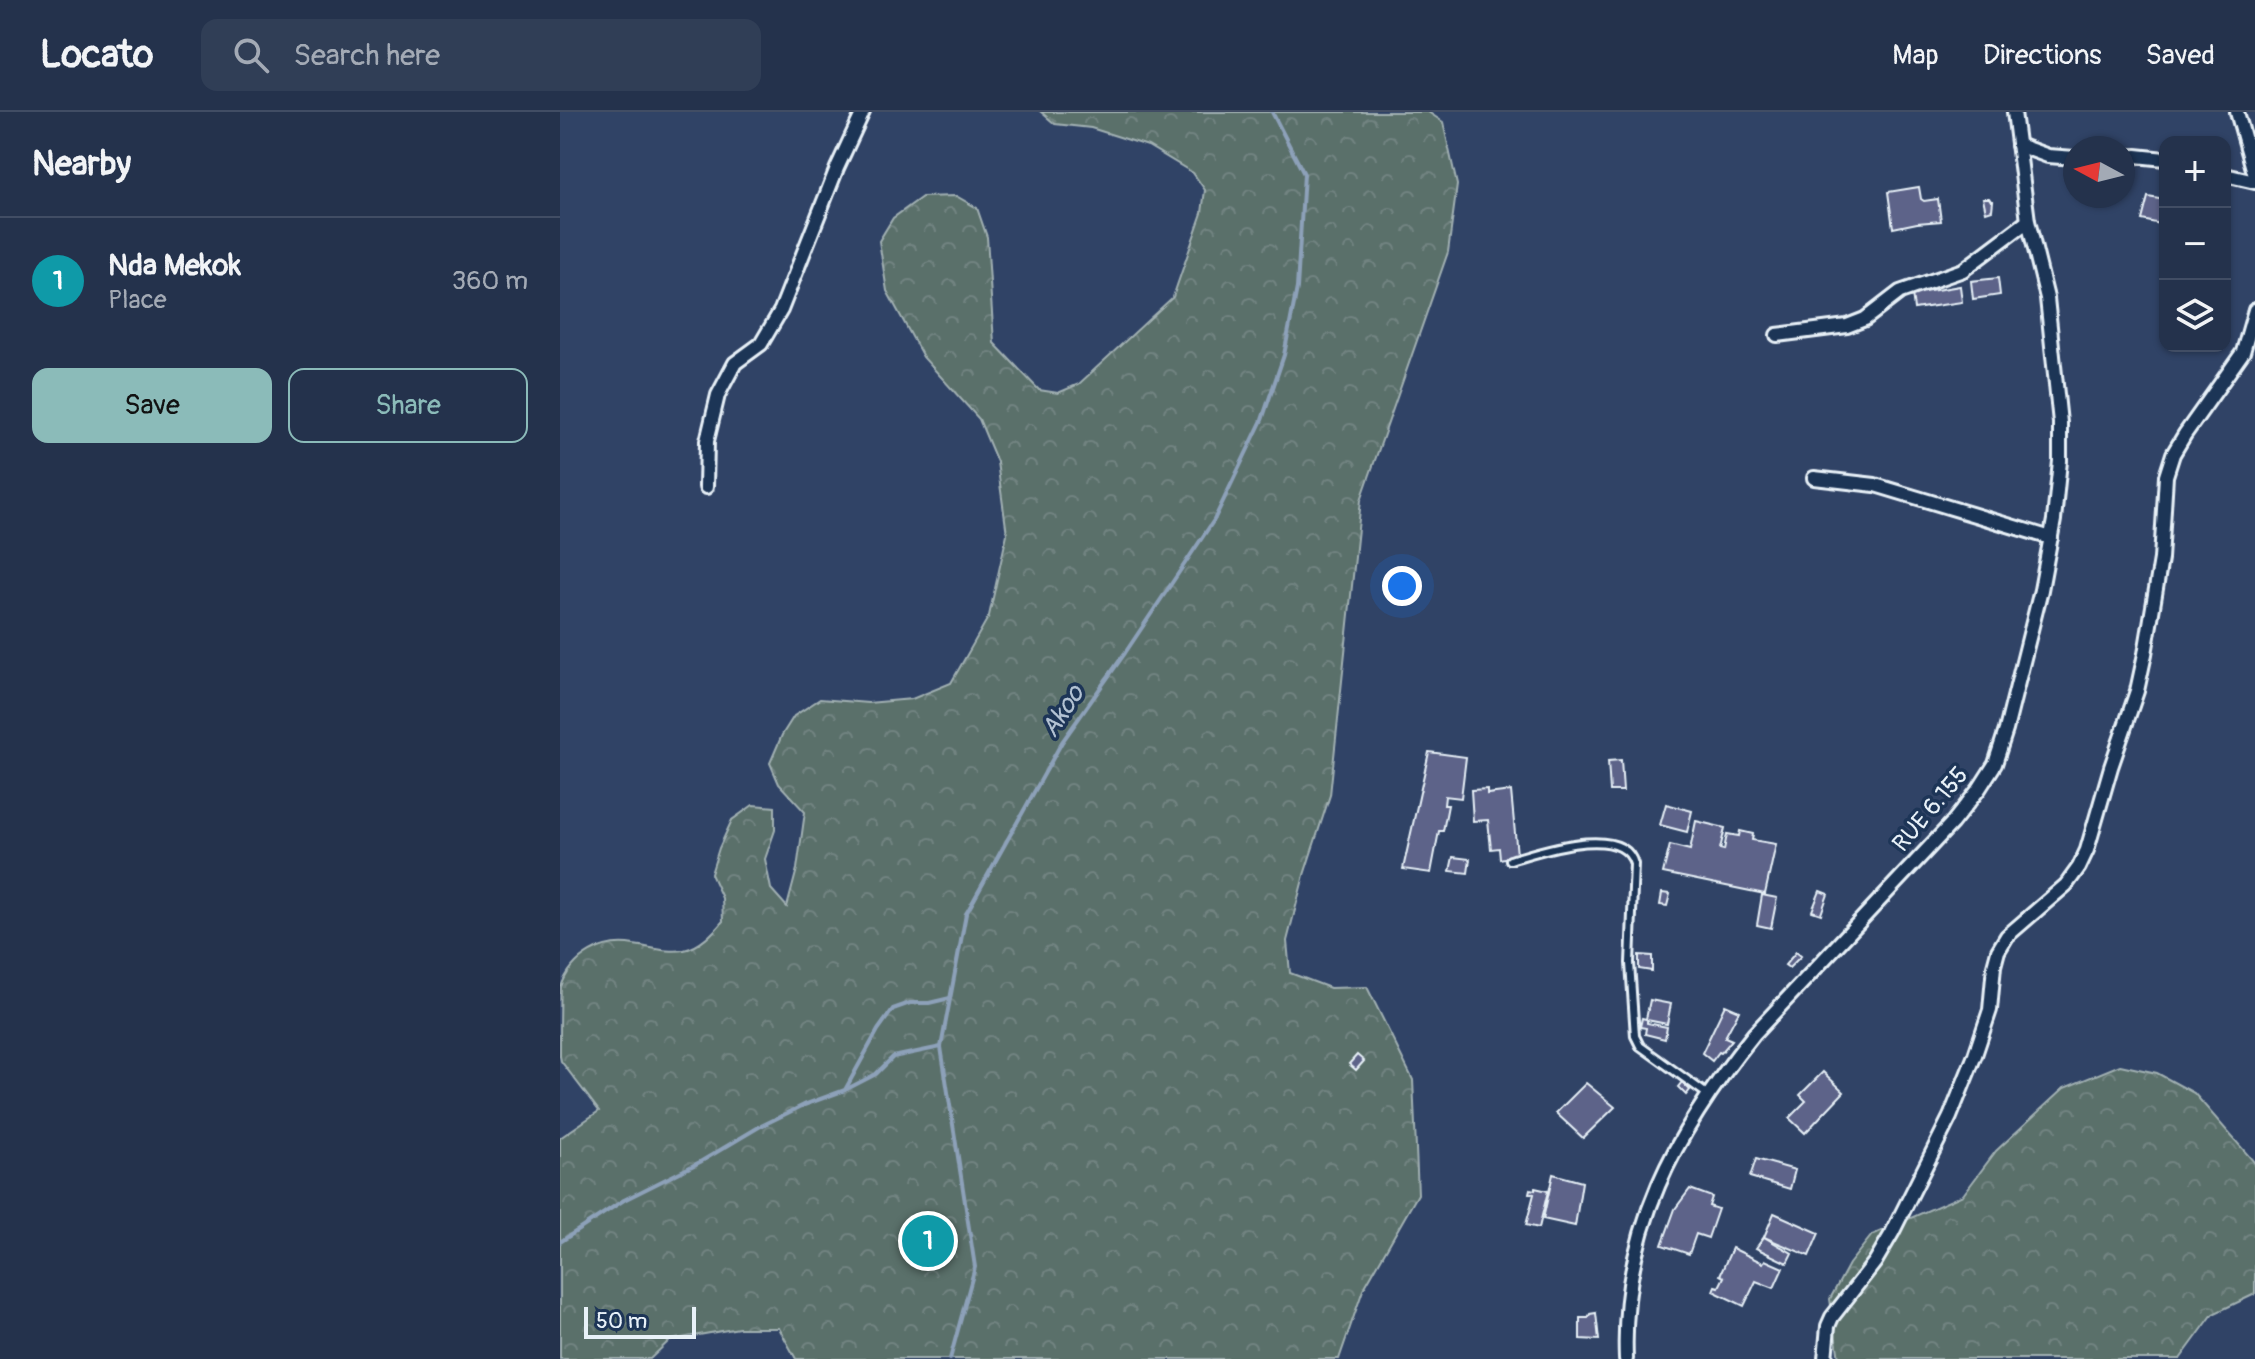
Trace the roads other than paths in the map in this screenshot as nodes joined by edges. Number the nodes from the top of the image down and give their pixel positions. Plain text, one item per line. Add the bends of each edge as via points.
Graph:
1 (863, 112) edge
2 (2014, 112) edge
3 (2237, 112) edge
4 (2018, 145) junction
5 (2135, 156) edge
6 (2063, 157) edge
7 (2159, 158) edge
8 (2231, 176) edge
9 (2255, 176) edge
10 (2255, 182) edge
11 (2028, 221) junction
12 (2255, 310) edge
13 (1777, 335) dead end
14 (1814, 478) dead end
15 (706, 487) dead end
16 (2051, 538) junction
17 (1510, 860) dead end
18 (1709, 1096) junction
19 (1626, 1359) edge
20 (1825, 1359) edge

1 - 15 street via 781,310 761,344 735,363 718,395 707,441
2 - 4 street, RUE 6.155
3 - 9 street
4 - 6 street
4 - 11 street, RUE 6.155
5 - 7 street
8 - 10 street
11 - 13 street via 1963,270 1900,292 1865,319
11 - 16 street, RUE 6.155 via 2047,298 2060,423
12 - 20 street via 2243,352 2185,434 2166,476 2161,559 2145,654 2087,850 2066,885 2007,936 1998,951 1990,1010 1950,1117 1875,1262 1832,1317
14 - 16 street via 1875,485
16 - 18 street, RUE 6.155 via 2027,652 1995,764 1952,823 1754,1034
17 - 18 lane via 1606,842 1632,855 1635,1036 1640,1046
18 - 19 street, RUE 6.155 via 1665,1168 1641,1230 1627,1300

